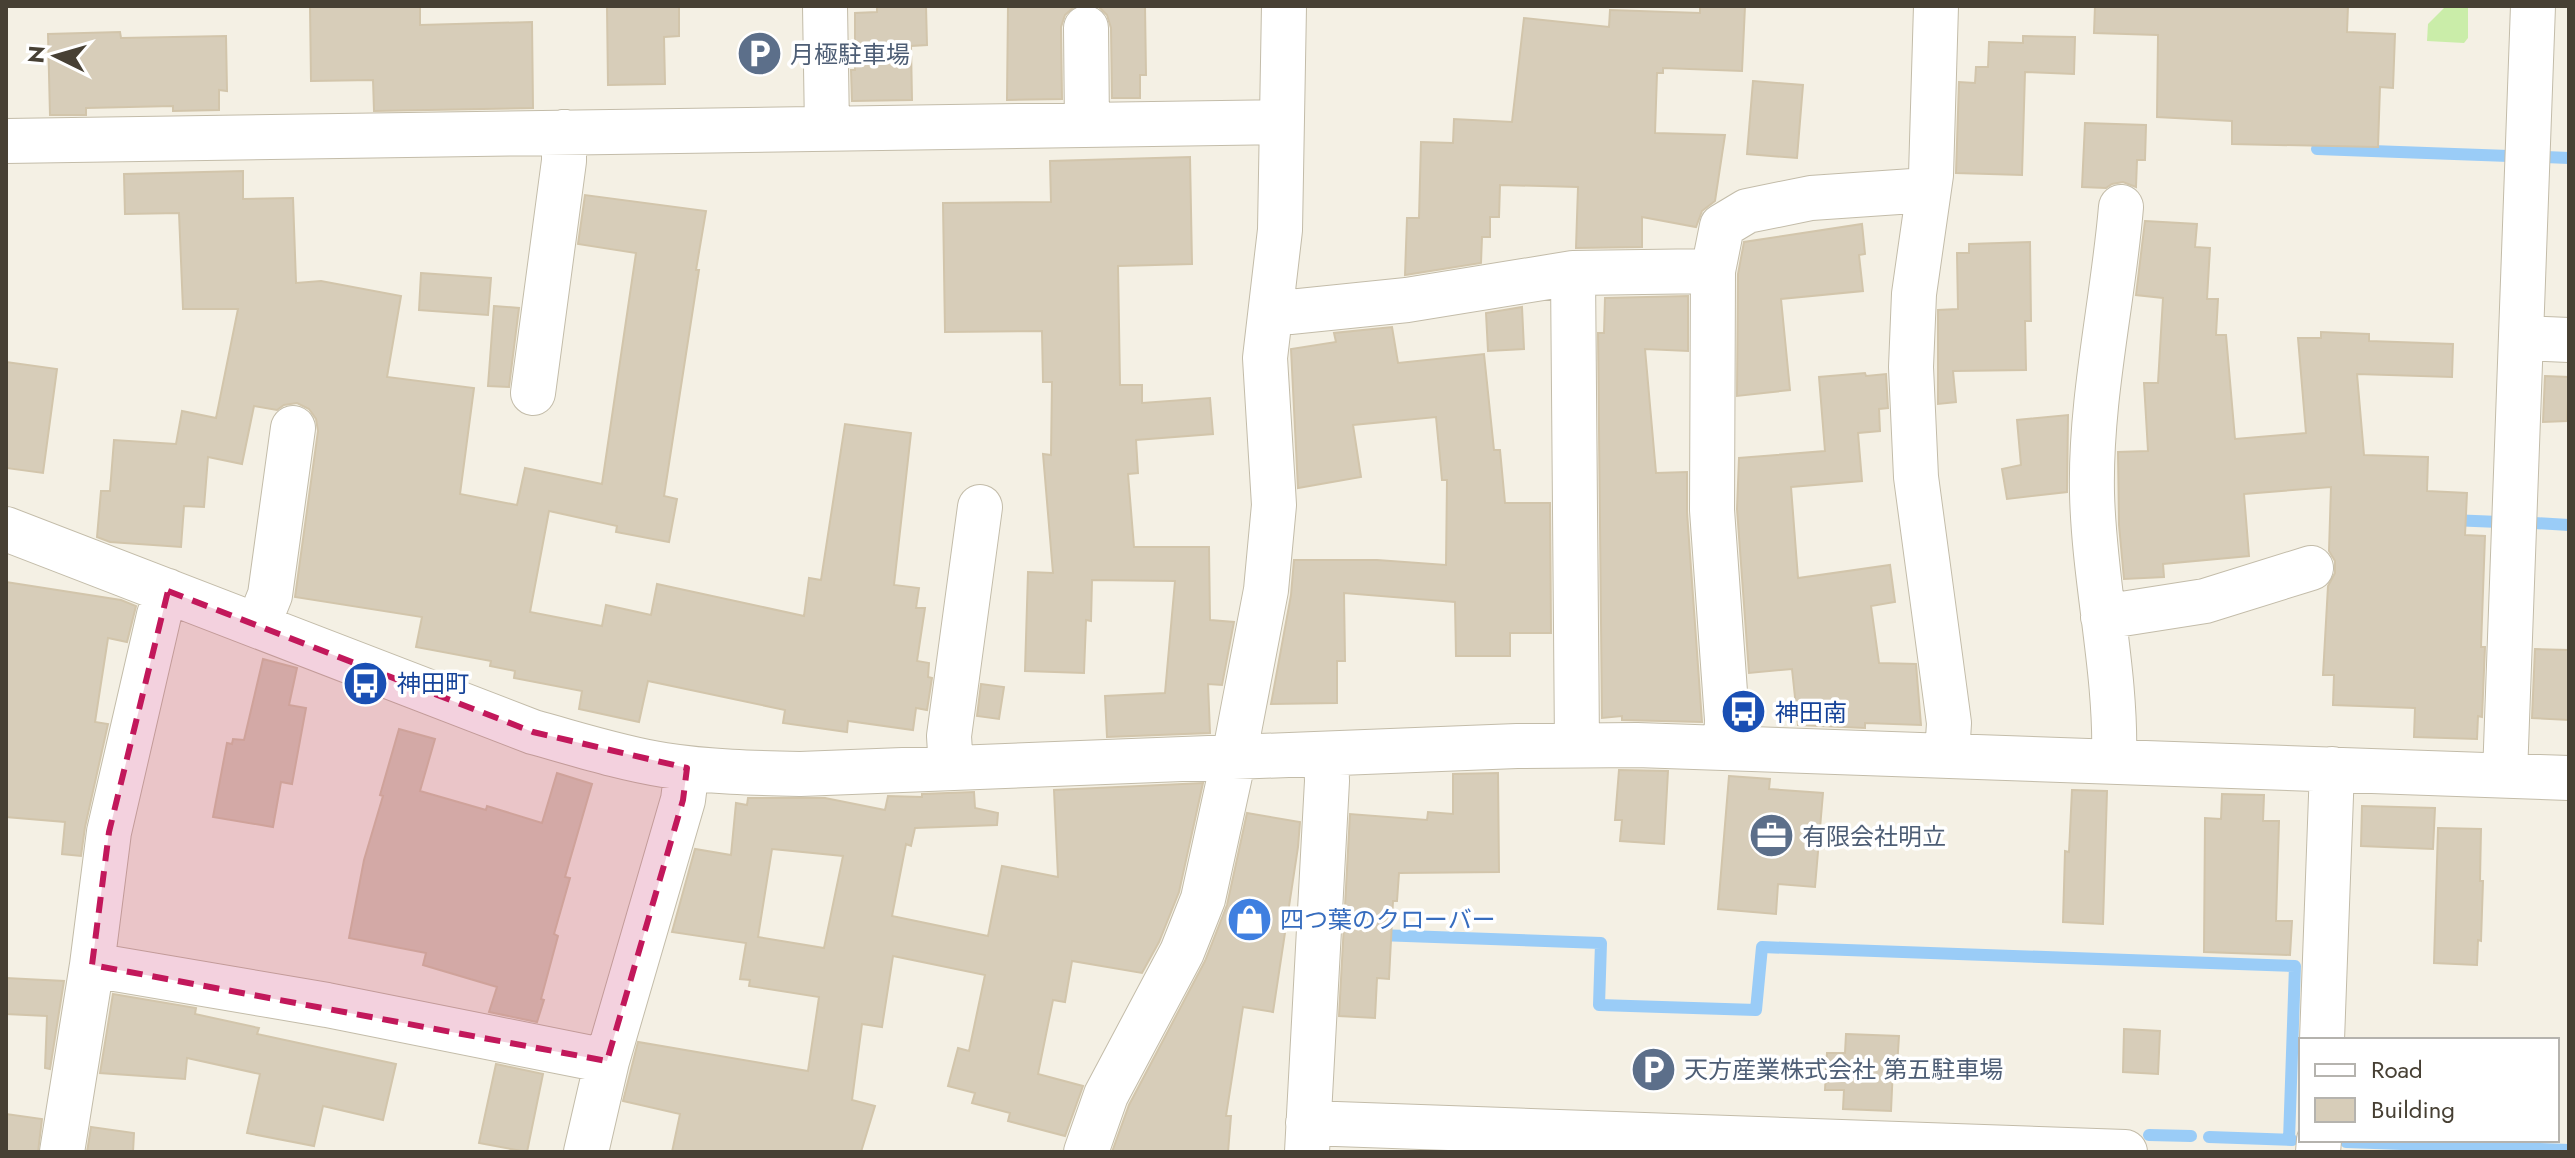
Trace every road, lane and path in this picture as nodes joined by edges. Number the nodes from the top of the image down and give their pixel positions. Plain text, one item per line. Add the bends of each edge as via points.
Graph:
1 (825, 6) edge
2 (1284, 6) edge
3 (1936, 6) edge
4 (2533, 6) edge
5 (1086, 28) dead end
6 (1282, 122) junction
7 (1087, 125) junction
8 (827, 128) junction
9 (564, 132) junction
10 (6, 141) edge
11 (1928, 192) junction
12 (2121, 207) dead end
13 (1713, 271) junction
14 (1573, 273) junction
15 (1271, 310) junction
16 (2521, 338) junction
17 (2569, 340) edge
18 (533, 393) dead end
19 (293, 428) dead end
20 (980, 507) dead end
21 (6, 529) edge
22 (2311, 568) dead end
23 (168, 591) junction
24 (2103, 617) junction
25 (258, 625) junction
26 (1577, 745) junction
27 (1726, 747) junction
28 (1326, 754) junction
29 (1947, 755) junction
30 (1234, 757) junction
31 (2114, 761) junction
32 (687, 768) junction
33 (951, 768) junction
34 (2332, 769) junction
35 (2505, 775) junction
36 (2569, 778) edge
37 (92, 965) junction
38 (2322, 1038) edge
39 (607, 1061) junction
40 (1308, 1138) edge
41 (62, 1152) edge
42 (586, 1152) edge
43 (1086, 1152) edge
44 (2125, 1152) edge

1 - 8 street
2 - 6 street
3 - 11 street
4 - 16 street
5 - 7 street
6 - 7 street
6 - 15 street via 1280,230
7 - 8 street
8 - 9 street
9 - 10 street
9 - 18 street
11 - 13 street via 1811,198 1747,211 1722,226
11 - 29 street via 1914,294 1912,416 1949,723
12 - 24 street via 2093,457 2093,526
13 - 14 street
13 - 27 street via 1712,510
14 - 15 street via 1407,300
14 - 26 street
15 - 30 street via 1265,358 1273,462 1272,547
16 - 17 street
16 - 35 street
19 - 25 street via 270,595
20 - 33 street via 949,736
21 - 23 street
22 - 24 street via 2205,601
23 - 25 street
23 - 37 street via 109,832
24 - 31 street
25 - 32 street via 533,732
26 - 27 street
26 - 28 street
27 - 29 street
28 - 30 street
28 - 40 street
29 - 31 street
30 - 33 street
30 - 43 street via 1192,929 1106,1095
31 - 34 street
32 - 33 street via 800,774
32 - 39 street via 683,800
34 - 35 street
34 - 38 street
35 - 36 street
37 - 39 street
37 - 41 street
39 - 42 street
40 - 44 street

